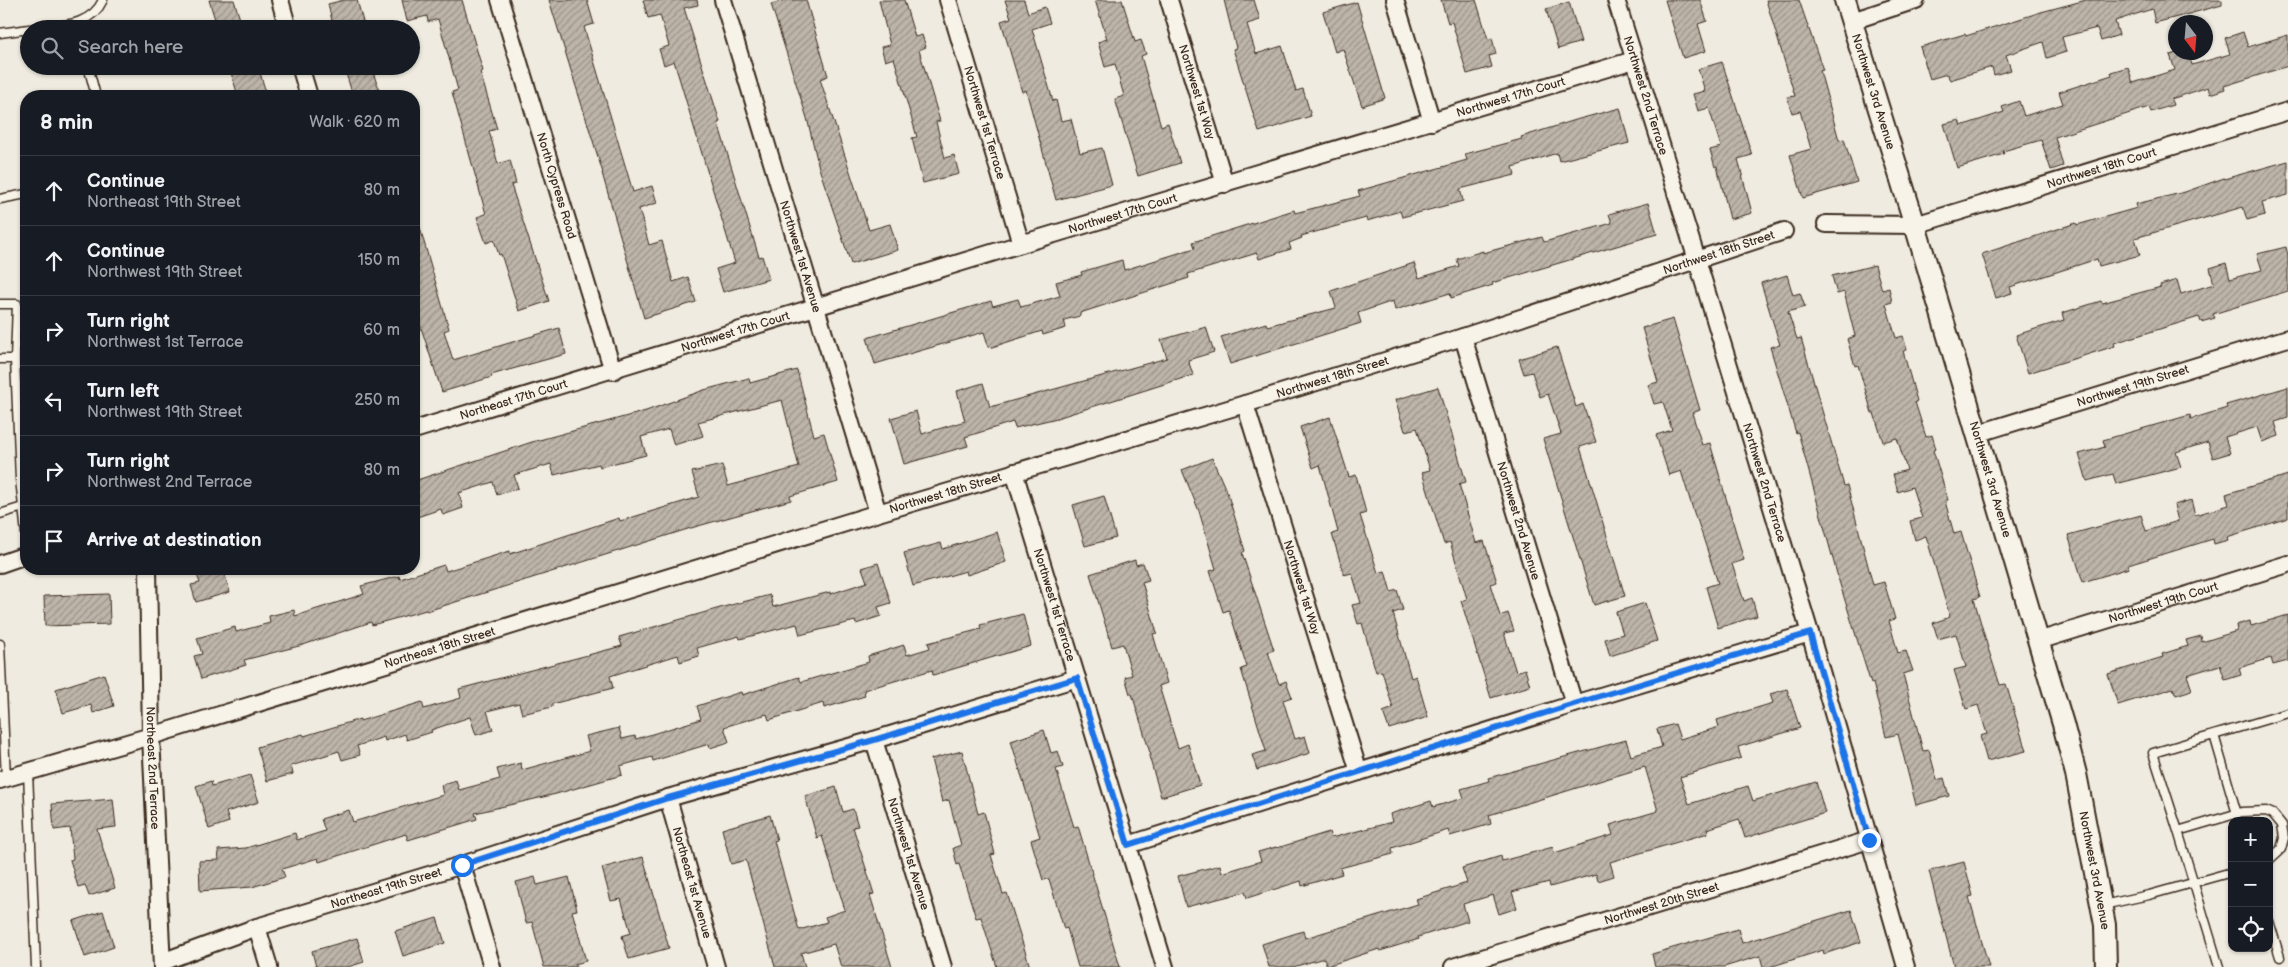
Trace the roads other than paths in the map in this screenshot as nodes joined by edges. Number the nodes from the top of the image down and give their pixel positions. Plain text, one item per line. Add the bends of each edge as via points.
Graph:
1 (104, 0) edge
2 (280, 0) edge
3 (500, 0) edge
4 (723, 0) edge
5 (948, 0) edge
6 (1169, 0) edge
7 (1395, 0) edge
8 (1616, 0) edge
9 (1845, 0) edge
10 (1916, 0) edge
11 (86, 20) edge
12 (286, 20) edge
13 (1852, 21) junction
14 (20, 30) edge
15 (0, 33) edge
16 (1634, 60) junction
17 (90, 75) edge
18 (303, 75) edge
19 (94, 90) edge
20 (307, 90) edge
21 (2288, 111) edge
22 (1432, 122) junction
23 (1225, 184) junction
24 (20, 195) edge
25 (0, 199) edge
26 (1826, 224) dead end
27 (1915, 225) junction
28 (1784, 232) dead end
29 (1021, 244) junction
30 (1698, 260) junction
31 (0, 304) edge
32 (815, 308) junction
33 (1463, 337) junction
34 (2288, 338) edge
35 (0, 359) edge
36 (15, 359) junction
37 (613, 371) junction
38 (1245, 404) junction
39 (420, 428) edge
40 (1976, 434) junction
41 (20, 452) edge
42 (1014, 472) junction
43 (20, 508) edge
44 (878, 513) junction
45 (0, 514) edge
46 (20, 557) edge
47 (0, 564) edge
48 (2288, 564) edge
49 (148, 575) edge
50 (1810, 633) junction
51 (2038, 641) junction
52 (0, 644) edge
53 (1077, 678) junction
54 (1, 688) edge
55 (1574, 704) junction
56 (2288, 713) edge
57 (2214, 735) junction
58 (151, 736) junction
59 (874, 740) junction
60 (28, 772) junction
61 (1359, 772) junction
62 (3, 779) edge
63 (668, 798) junction
64 (2237, 814) junction
65 (2178, 831) junction
66 (1869, 840) junction
67 (1128, 845) junction
68 (2273, 856) edge
69 (462, 865) junction
70 (2228, 873) edge
71 (2194, 882) junction
72 (2101, 905) junction
73 (257, 928) junction
74 (2273, 934) edge
75 (2280, 957) dead end
76 (162, 965) edge
77 (36, 967) edge
78 (269, 967) edge
79 (492, 967) edge
80 (716, 967) edge
81 (942, 967) edge
82 (1165, 967) edge
83 (1453, 967) edge
84 (1906, 967) edge
85 (2106, 967) edge
86 (2219, 967) edge

1 - 11 lane via 97,12
2 - 12 street
3 - 37 street, North Cypress Road
4 - 32 street, Northwest 1st Avenue
5 - 29 street, Northwest 1st Terrace
6 - 23 street, Northwest 1st Way
7 - 22 street
8 - 16 street, Northwest 2nd Terrace
9 - 13 street, Northwest 3rd Avenue
10 - 13 street
13 - 27 street, Northwest 3rd Avenue
14 - 15 lane
16 - 22 street, Northwest 17th Court
16 - 30 street, Northwest 2nd Terrace
17 - 19 lane
18 - 20 street
21 - 27 street, Northwest 18th Court
22 - 23 street, Northwest 17th Court
23 - 29 street, Northwest 17th Court
24 - 25 lane
26 - 27 street
27 - 40 street, Northwest 3rd Avenue
28 - 30 street, Northwest 18th Street
29 - 32 street, Northwest 17th Court
30 - 33 street, Northwest 18th Street
30 - 50 street, Northwest 2nd Terrace
31 - 36 lane via 17,304
32 - 37 street, Northwest 17th Court
32 - 44 street, Northwest 1st Avenue
33 - 38 street, Northwest 18th Street
33 - 55 street, Northwest 2nd Avenue
34 - 40 street, Northwest 19th Street
35 - 36 lane
36 - 41 lane
37 - 39 street, Northeast 17th Court
38 - 42 street, Northwest 18th Street
38 - 61 street, Northwest 1st Way
40 - 51 street, Northwest 3rd Avenue
42 - 44 street, Northwest 18th Street
42 - 53 street, Northwest 1st Terrace
43 - 45 lane
44 - 58 street, Northeast 18th Street
46 - 47 street
48 - 51 street, Northwest 19th Court
49 - 58 street, Northeast 2nd Terrace
50 - 55 street
50 - 66 street, Northwest 2nd Terrace
51 - 72 street, Northwest 3rd Avenue via 2076,774
52 - 54 lane
53 - 59 street
53 - 67 street, Northwest 1st Terrace
54 - 62 lane
55 - 61 street
56 - 57 lane
57 - 64 lane
57 - 65 lane via 2153,754
58 - 60 street, Northeast 18th Street
58 - 76 street, Northeast 2nd Terrace
59 - 63 street
59 - 81 street, Northwest 1st Avenue
60 - 62 street, Northeast 18th Street
60 - 77 lane
61 - 67 street
63 - 69 street, Northeast 19th Street
63 - 80 street, Northeast 1st Avenue
64 - 65 lane
64 - 68 lane via 2266,811 2278,819 2284,830 2283,844
65 - 71 lane
66 - 83 street, Northwest 20th Street
66 - 84 street, Northwest 2nd Terrace
67 - 82 street, Northwest 1st Terrace
69 - 73 street, Northeast 19th Street
69 - 79 street
70 - 71 lane
71 - 72 lane
71 - 86 lane
72 - 85 street, Northwest 3rd Avenue
73 - 76 street, Northeast 19th Street
73 - 78 street
74 - 75 lane

